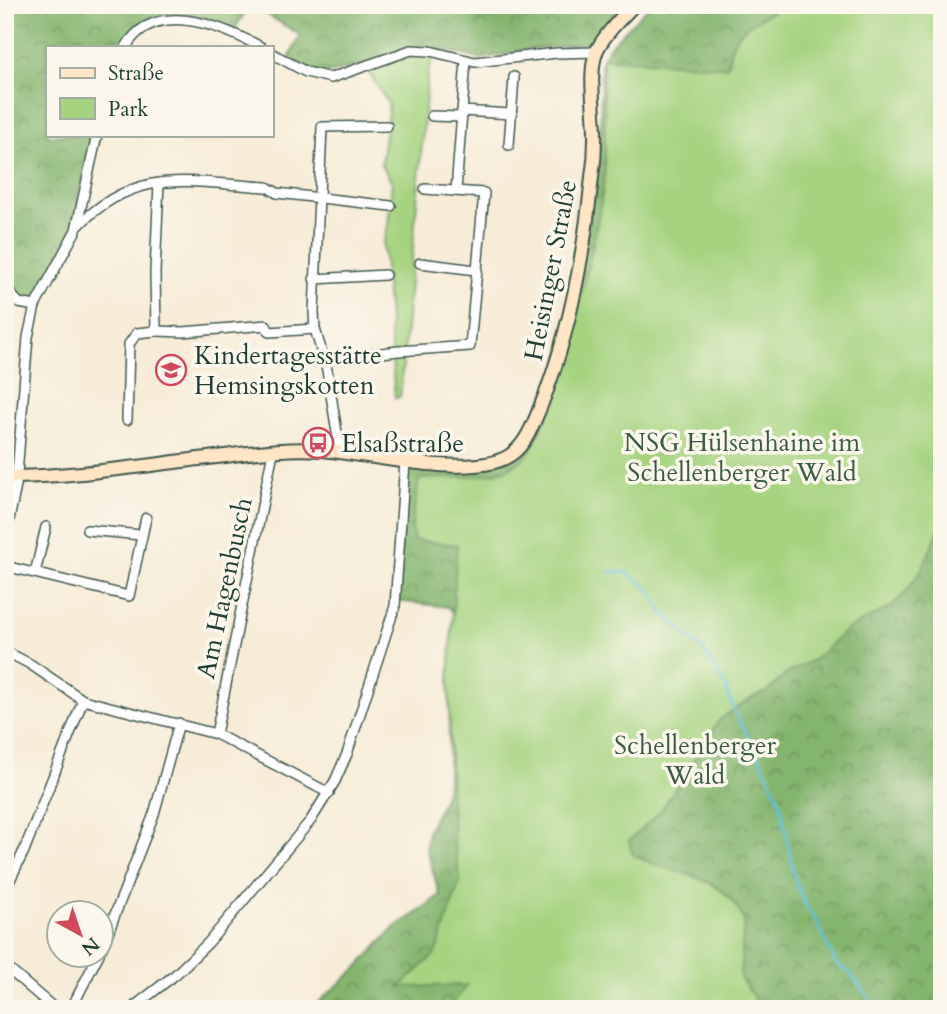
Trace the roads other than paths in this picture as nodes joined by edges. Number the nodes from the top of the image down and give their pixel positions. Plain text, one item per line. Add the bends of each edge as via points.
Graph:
1 (634, 5) edge
2 (181, 9) dead end
3 (156, 12) dead end
4 (127, 46) edge
5 (259, 46) edge
6 (596, 52) junction
7 (273, 54) edge
8 (466, 60) junction
9 (514, 77) dead end
10 (462, 114) junction
11 (511, 114) junction
12 (432, 116) dead end
13 (387, 126) dead end
14 (97, 136) edge
15 (509, 145) dead end
16 (159, 183) junction
17 (425, 189) dead end
18 (456, 191) junction
19 (317, 196) junction
20 (391, 206) dead end
21 (76, 227) junction
22 (420, 263) dead end
23 (476, 270) junction
24 (385, 275) dead end
25 (314, 279) junction
26 (5, 288) edge
27 (35, 306) junction
28 (315, 329) junction
29 (156, 331) junction
30 (323, 360) junction
31 (127, 420) dead end
32 (340, 451) junction
33 (273, 452) junction
34 (405, 462) junction
35 (11, 477) edge
36 (146, 518) dead end
37 (46, 527) dead end
38 (87, 530) dead end
39 (141, 535) junction
40 (5, 539) edge
41 (5, 566) edge
42 (35, 573) junction
43 (5, 651) edge
44 (83, 700) junction
45 (179, 723) junction
46 (216, 734) junction
47 (329, 793) junction
48 (5, 890) edge
49 (116, 912) edge
50 (5, 967) edge
51 (92, 968) edge
52 (55, 1009) edge
53 (71, 1009) edge
54 (131, 1009) edge

1 - 6 main road
2 - 5 street
3 - 4 street via 139,22
6 - 8 street
6 - 34 main road, Heisinger Straße via 593,164 579,267 558,360 526,439 516,452 494,462
7 - 8 street via 306,72 331,78 411,50
8 - 10 street
9 - 11 street
10 - 11 street
10 - 12 street
10 - 18 street
11 - 15 street
13 - 19 street via 322,127
14 - 21 street
16 - 19 street via 267,187 277,193
16 - 21 street via 116,195
16 - 29 street
17 - 18 street
18 - 23 street via 484,193
19 - 20 street
19 - 25 street
21 - 27 street
22 - 23 street
23 - 30 street via 470,346
24 - 25 street
25 - 28 street
26 - 27 street via 19,303
27 - 35 street via 27,337
28 - 29 street via 269,332 266,325
28 - 30 street
29 - 31 street via 137,333 130,344
30 - 32 street
32 - 33 main road, Heisinger Straße
32 - 34 main road, Heisinger Straße
33 - 35 main road, Heisinger Straße
33 - 46 street, Am Hagenbusch
34 - 47 street via 395,606 347,754
35 - 40 street
36 - 39 street
37 - 42 street
38 - 39 street
39 - 42 street via 129,596
41 - 42 street
43 - 44 street
44 - 45 street
44 - 48 street
45 - 46 street
45 - 49 street via 154,814
46 - 47 street
47 - 54 street via 304,829 192,959
50 - 52 street
51 - 53 street

